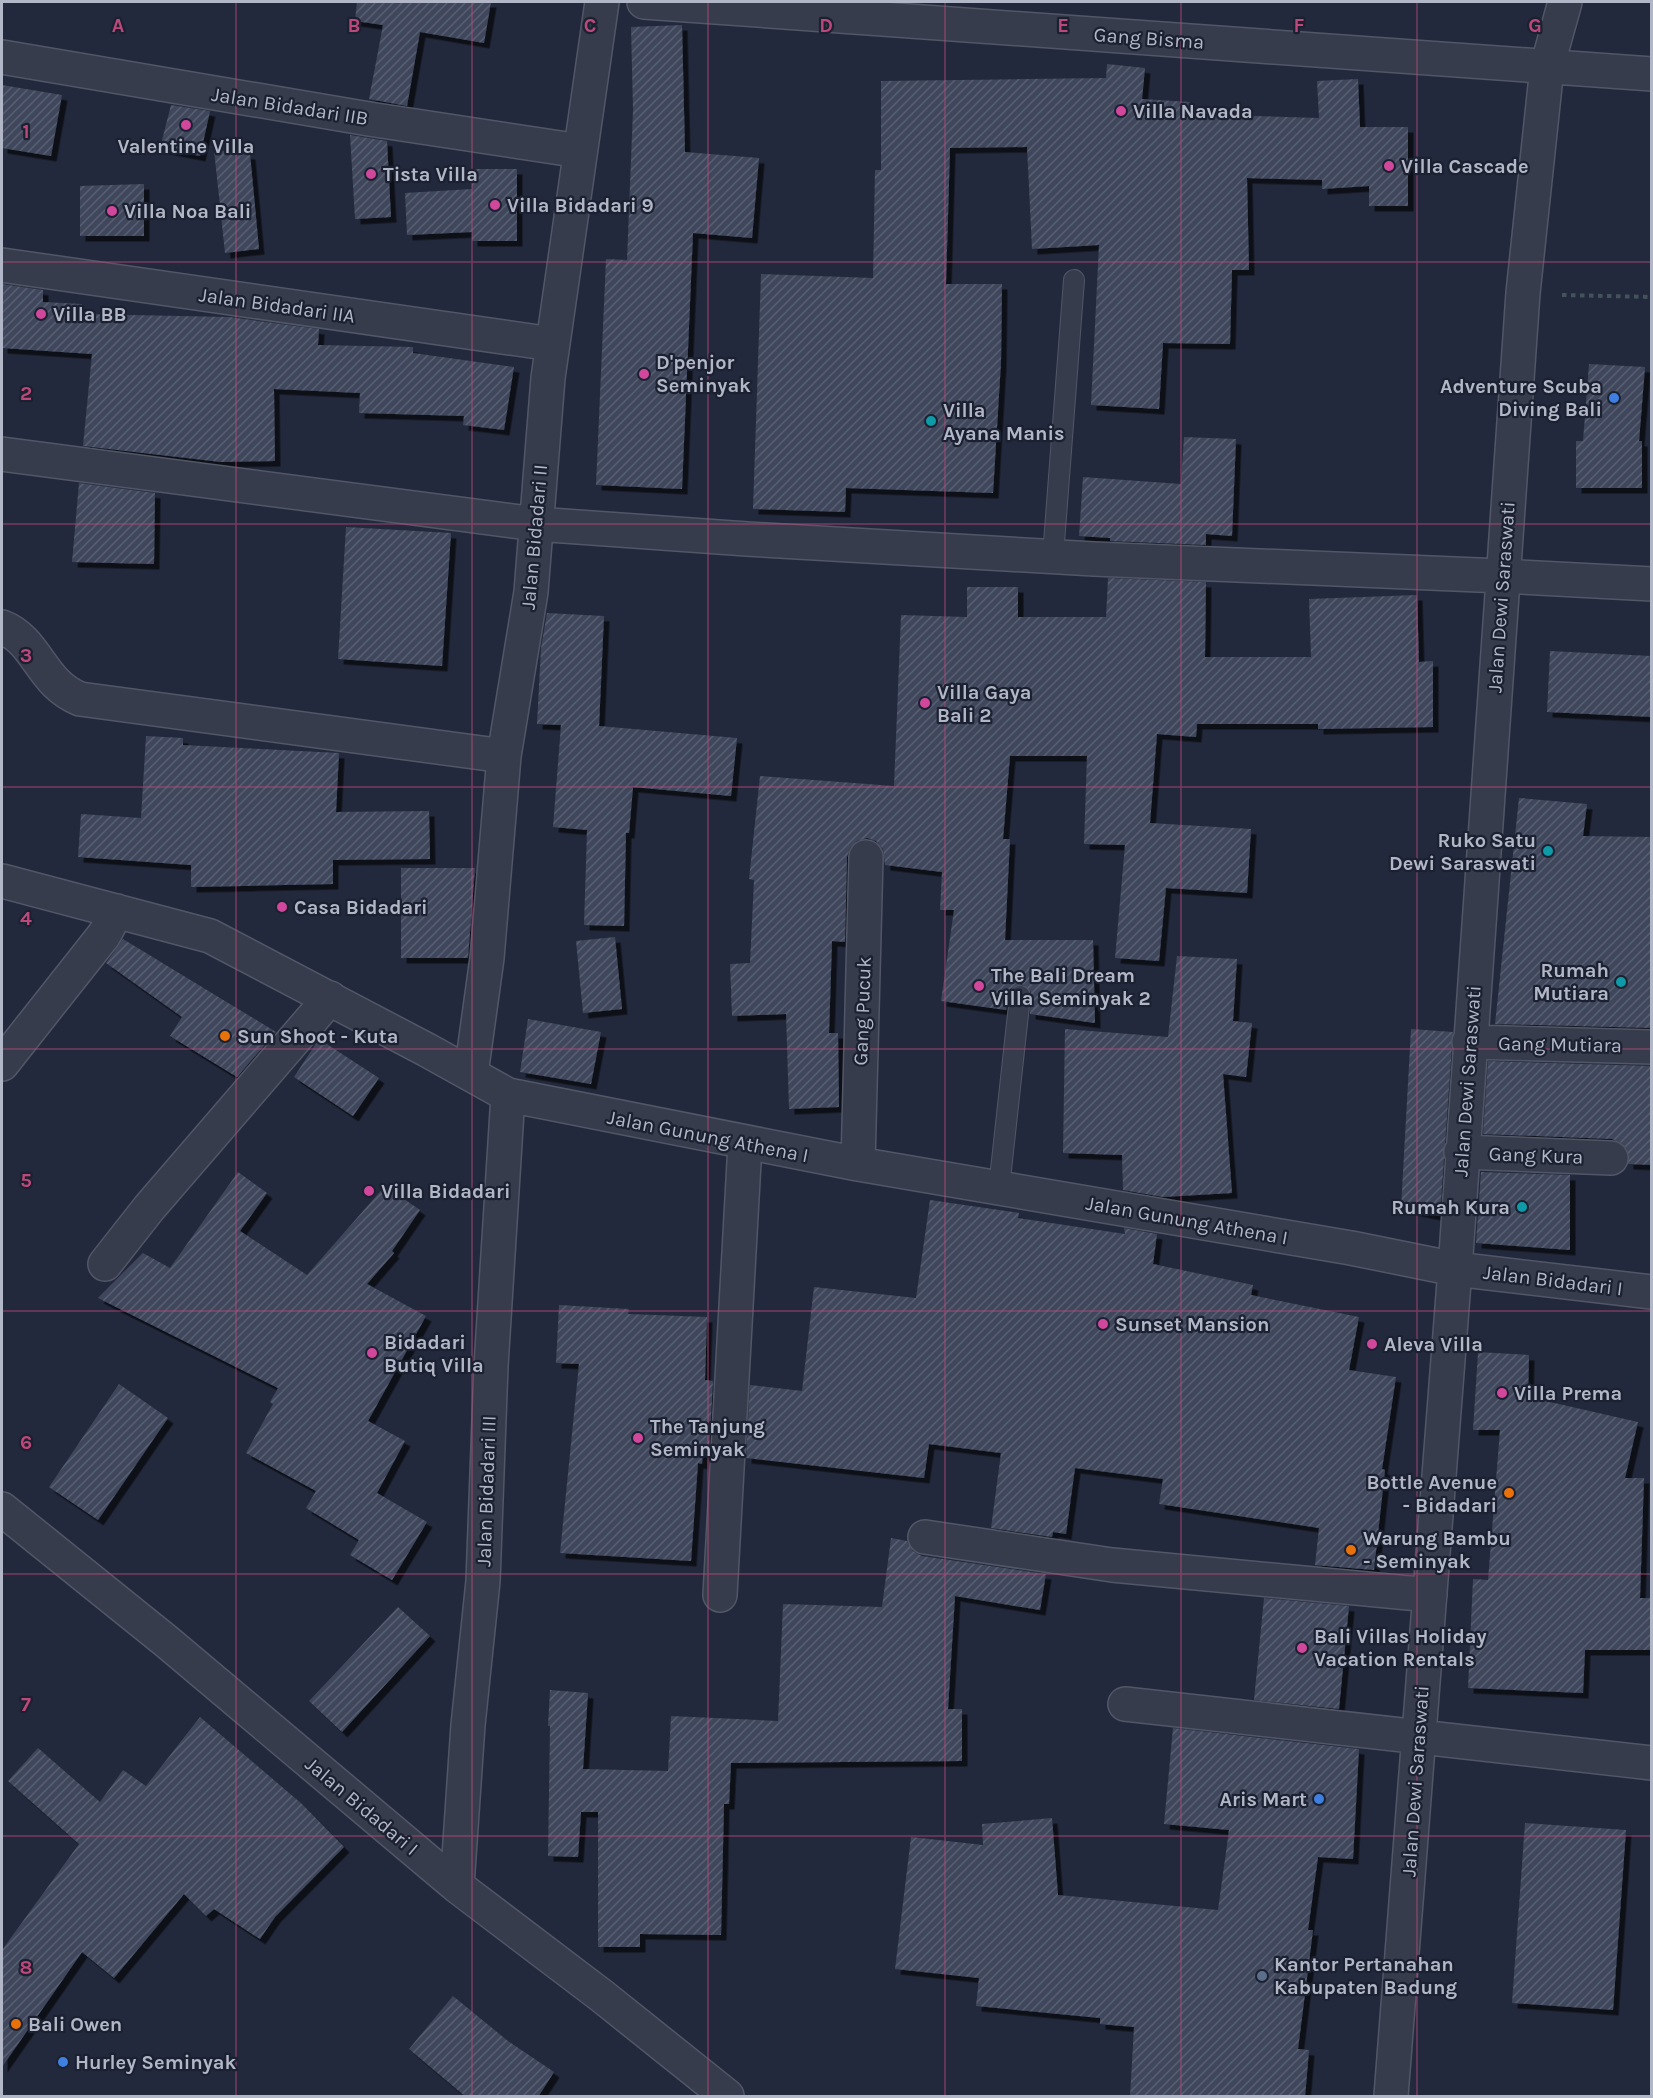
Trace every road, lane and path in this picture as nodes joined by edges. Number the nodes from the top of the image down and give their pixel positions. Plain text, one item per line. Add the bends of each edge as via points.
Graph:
1 (602, 2) edge
2 (644, 2) edge
3 (1565, 2) edge
4 (2, 57) edge
5 (1547, 67) junction
6 (1652, 74) edge
7 (580, 151) junction
8 (2, 266) edge
9 (1074, 280) dead end
10 (1523, 293) junction
11 (1652, 297) edge
12 (552, 344) junction
13 (2, 454) edge
14 (536, 524) junction
15 (1053, 556) junction
16 (1502, 576) junction
17 (1652, 584) edge
18 (2, 627) edge
19 (504, 756) junction
20 (866, 857) dead end
21 (2, 881) edge
22 (117, 911) junction
23 (1020, 996) dead end
24 (330, 998) junction
25 (1469, 1042) junction
26 (1652, 1047) edge
27 (2, 1064) edge
28 (471, 1074) junction
29 (508, 1095) junction
30 (745, 1144) junction
31 (1461, 1152) junction
32 (1611, 1158) dead end
33 (858, 1164) junction
34 (999, 1188) junction
35 (105, 1264) dead end
36 (1455, 1269) junction
37 (1652, 1292) edge
38 (2, 1509) edge
39 (925, 1537) dead end
40 (720, 1595) dead end
41 (1430, 1595) junction
42 (1125, 1704) dead end
43 (1419, 1738) junction
44 (1652, 1763) edge
45 (457, 1886) junction
46 (727, 2097) edge
47 (1391, 2097) edge

1 - 7 street, Jalan Bidadari II
2 - 5 street, Gang Bisma
3 - 5 street, Jalan Dewi Saraswati
4 - 7 street, Jalan Bidadari IIB
5 - 6 street
5 - 10 street, Jalan Dewi Saraswati
7 - 12 street, Jalan Bidadari II
8 - 12 street, Jalan Bidadari IIA
9 - 15 lane
10 - 11 path
10 - 16 street, Jalan Dewi Saraswati
12 - 14 street, Jalan Bidadari II
13 - 14 street
14 - 15 street
14 - 19 street, Jalan Bidadari II via 531,592
15 - 16 street
16 - 17 street
16 - 25 street, Jalan Dewi Saraswati
18 - 19 street via 20,637 57,687 80,699
19 - 28 street, Jalan Bidadari II via 487,958
20 - 33 street, Gang Pucuk
21 - 22 street, Jalan Gunung Athena I
22 - 24 street, Jalan Gunung Athena I via 210,936
22 - 27 street via 104,935
23 - 34 lane
24 - 28 street, Jalan Gunung Athena I
24 - 35 street
25 - 26 street, Gang Mutiara
25 - 31 street, Jalan Dewi Saraswati
28 - 29 street, Jalan Gunung Athena I
29 - 30 street, Jalan Gunung Athena I
29 - 45 street, Jalan Bidadari III via 491,1366 483,1581
30 - 33 street, Jalan Gunung Athena I
30 - 40 street
31 - 32 street, Gang Kura
31 - 36 street, Jalan Dewi Saraswati
33 - 34 street, Jalan Gunung Athena I
34 - 36 street, Jalan Gunung Athena I
36 - 37 street, Jalan Bidadari I
36 - 41 street, Jalan Dewi Saraswati
38 - 45 street, Jalan Bidadari I
39 - 41 street via 1112,1565
41 - 43 street, Jalan Dewi Saraswati
42 - 43 street
43 - 44 street
43 - 47 street, Jalan Dewi Saraswati
45 - 46 street, Jalan Bidadari I

